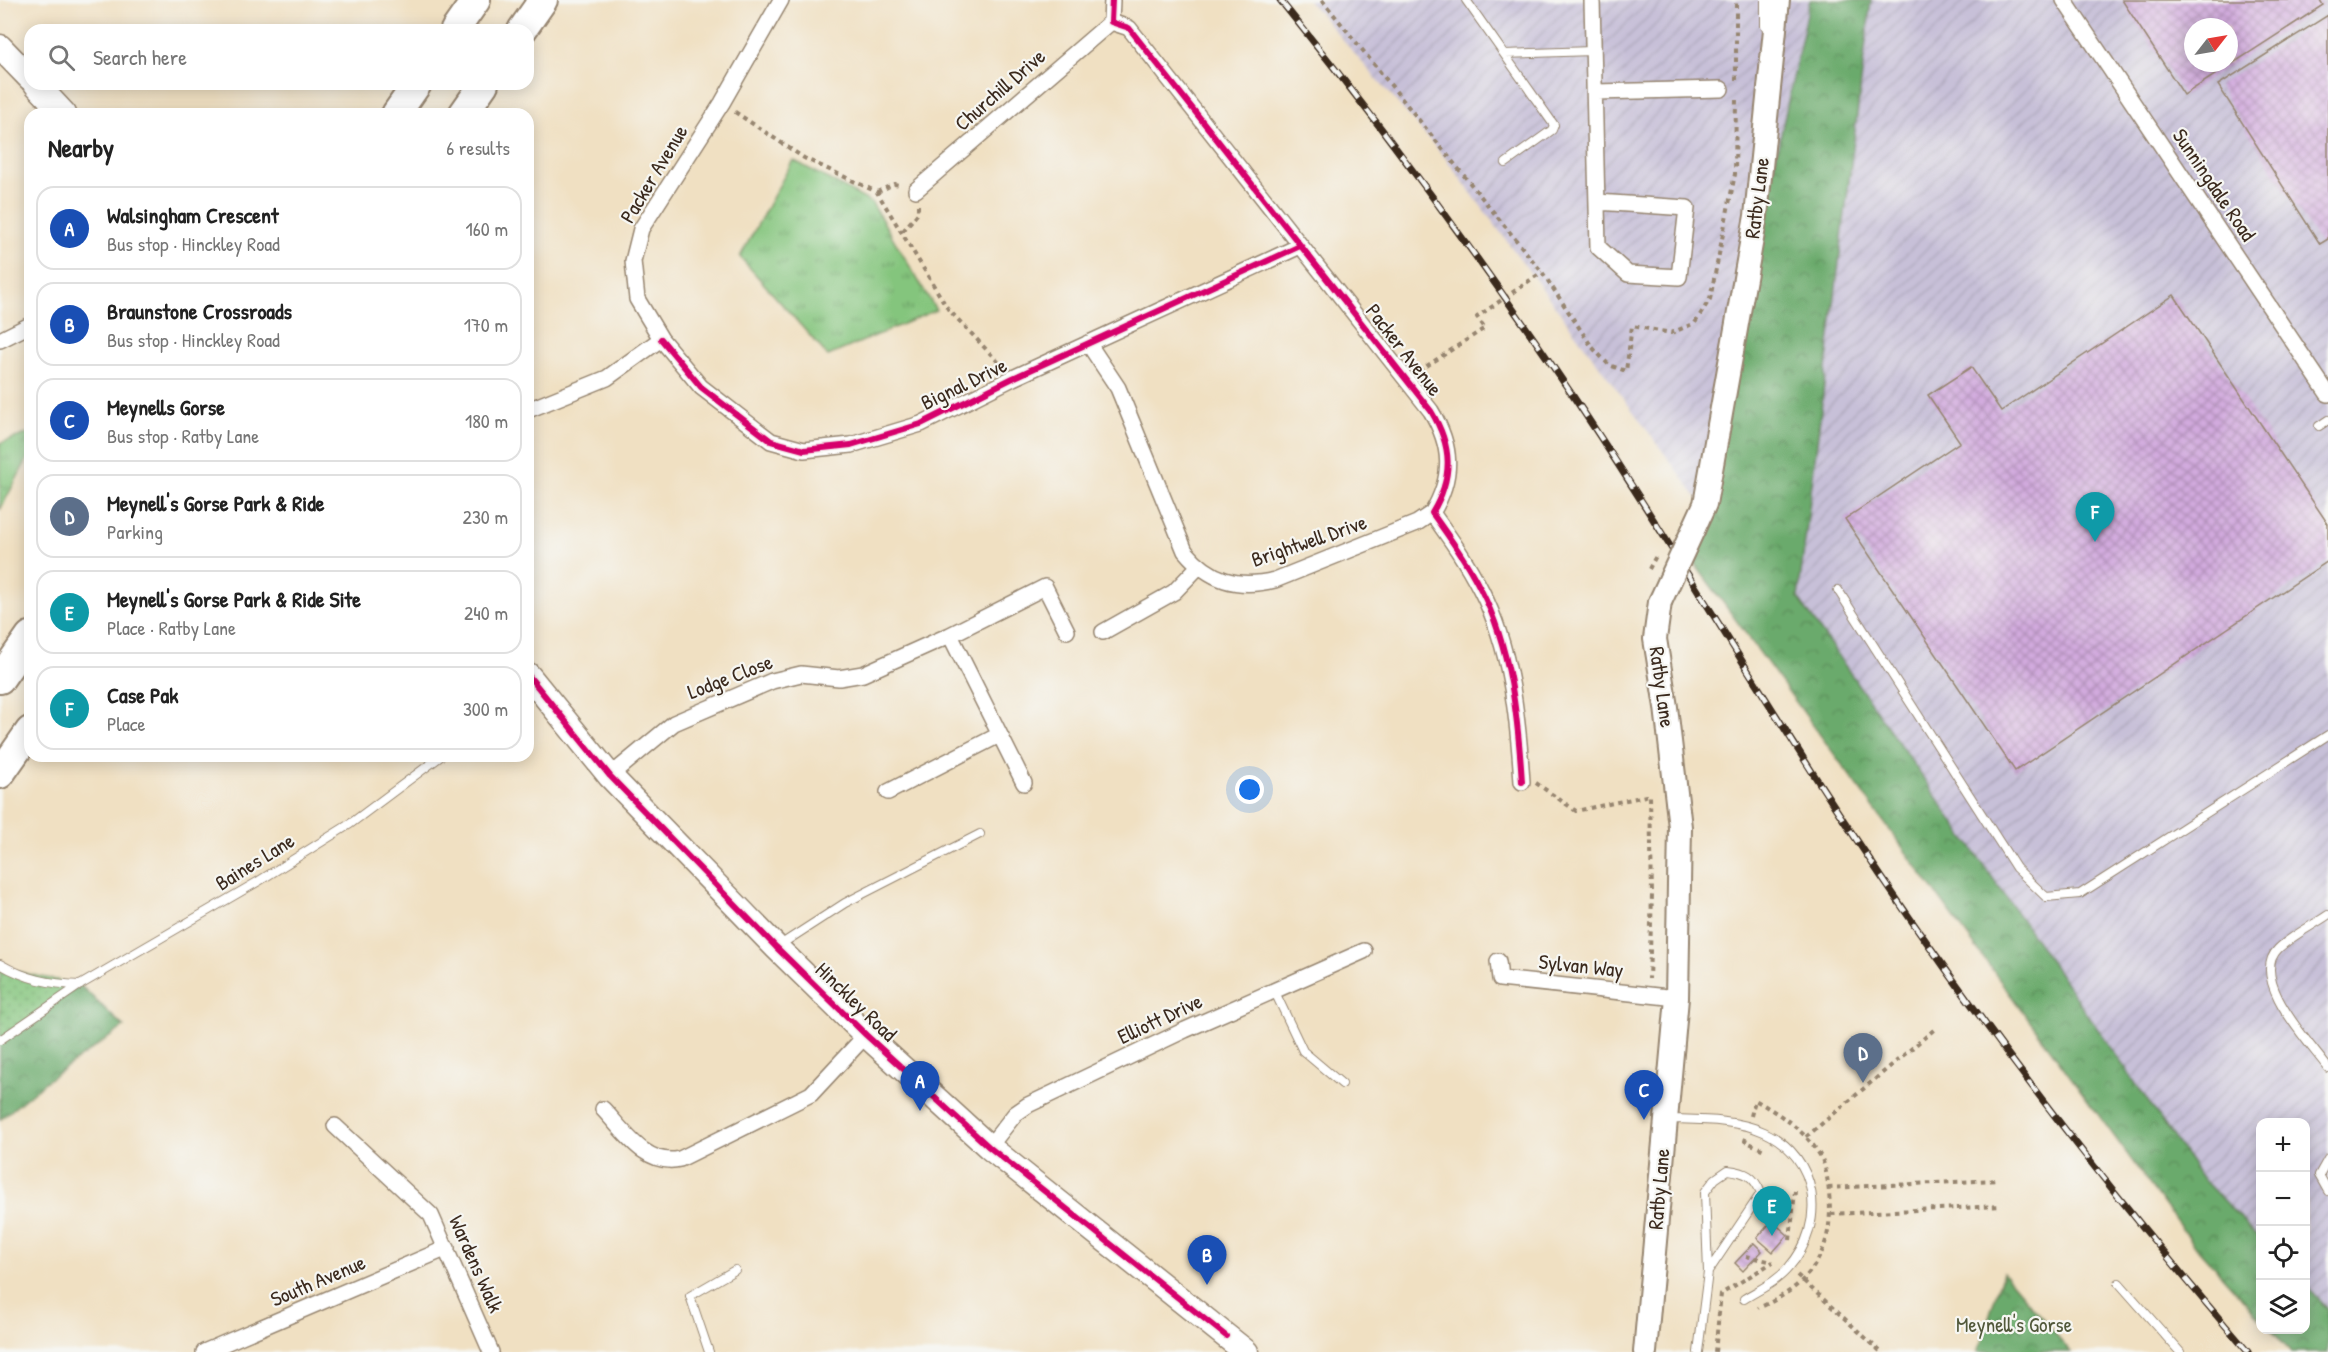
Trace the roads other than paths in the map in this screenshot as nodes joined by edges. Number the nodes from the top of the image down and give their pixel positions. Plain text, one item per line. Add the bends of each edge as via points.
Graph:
1 (476, 0) edge
2 (543, 0) edge
3 (781, 0) edge
4 (1112, 0) edge
5 (1466, 0) edge
6 (1592, 0) edge
7 (1765, 0) edge
8 (1778, 0) edge
9 (2064, 0) edge
10 (1111, 21) junction
11 (459, 24) edge
12 (526, 24) edge
13 (0, 47) edge
14 (1593, 51) junction
15 (1505, 54) junction
16 (24, 72) edge
17 (1721, 89) dead end
18 (42, 90) edge
19 (413, 90) edge
20 (480, 90) edge
21 (1594, 92) junction
22 (58, 108) edge
23 (400, 108) edge
24 (467, 108) edge
25 (1766, 115) junction
26 (1506, 163) dead end
27 (916, 190) road end
28 (1597, 202) junction
29 (1300, 246) junction
30 (24, 328) edge
31 (661, 339) junction
32 (0, 340) edge
33 (1088, 343) junction
34 (2328, 394) edge
35 (534, 408) edge
36 (2328, 420) edge
37 (2319, 426) dead end
38 (1432, 513) junction
39 (1198, 567) junction
40 (1838, 590) dead end
41 (1067, 632) dead end
42 (1103, 632) dead end
43 (950, 635) junction
44 (24, 645) edge
45 (0, 679) edge
46 (534, 687) edge
47 (999, 735) junction
48 (2328, 735) edge
49 (24, 740) edge
50 (433, 762) edge
51 (0, 774) edge
52 (610, 776) junction
53 (1522, 782) road end
54 (1024, 783) dead end
55 (888, 792) dead end
56 (980, 834) dead end
57 (2328, 915) edge
58 (776, 947) junction
59 (1364, 951) dead end
60 (1498, 961) dead end
61 (0, 964) edge
62 (80, 985) junction
63 (1274, 990) junction
64 (1677, 998) junction
65 (866, 1035) junction
66 (0, 1040) edge
67 (2328, 1068) edge
68 (1342, 1084) dead end
69 (603, 1109) dead end
70 (1665, 1119) junction
71 (335, 1126) dead end
72 (989, 1148) junction
73 (2328, 1159) edge
74 (2328, 1191) edge
75 (447, 1248) junction
76 (735, 1270) dead end
77 (1708, 1272) junction
78 (2119, 1283) dead end
79 (1744, 1299) dead end
80 (204, 1352) edge
81 (491, 1352) edge
82 (710, 1352) edge
83 (1246, 1352) edge
84 (1645, 1352) edge
85 (1698, 1352) edge
86 (2180, 1352) edge

1 - 11 highway
2 - 12 highway
3 - 31 street, Packer Avenue via 722,103 641,230 633,261 637,298
4 - 10 street
5 - 15 lane
6 - 14 street
7 - 25 lane
8 - 25 main road, Ratby Lane
9 - 34 street, Sunningdale Road
10 - 27 street, Churchill Drive
10 - 29 street, Packer Avenue via 1129,28
13 - 16 main road
14 - 15 lane
14 - 21 street
15 - 26 lane via 1554,125
17 - 21 street
18 - 22 main road
19 - 23 highway
20 - 24 highway
21 - 28 street
25 - 64 main road, Ratby Lane, bridge via 1756,216 1705,504 1660,602 1655,639 1680,826
28 - 28 street via 1687,208 1679,277 1628,274 1598,247
29 - 33 street, Bignal Drive
29 - 38 street, Packer Avenue via 1444,434 1449,468
30 - 32 street
31 - 33 street, Bignal Drive via 701,387 739,418 771,441 804,450 850,445 921,424
31 - 35 street via 607,378
33 - 39 street, Brightwell Drive via 1118,388 1185,551
36 - 37 lane
38 - 39 street, Brightwell Drive via 1417,523 1275,580 1238,584 1218,579
38 - 53 street via 1482,592 1497,632 1518,726
39 - 42 street via 1174,592
40 - 48 lane via 2016,868 2046,897 2080,894
41 - 43 street, Lodge Close via 1045,587
43 - 47 street
43 - 52 street, Lodge Close via 862,674 839,678 801,674 761,685 674,723
44 - 45 highway
46 - 52 main road, Hinckley Road
47 - 54 street
47 - 55 street
49 - 51 highway
50 - 62 lane, Baines Lane via 340,830 259,882
52 - 58 main road, Hinckley Road
56 - 58 lane via 846,903
57 - 67 lane via 2277,950 2269,965 2278,999
58 - 65 main road, Hinckley Road
59 - 63 street, Elliott Drive
60 - 64 street, Sylvan Way via 1500,979
61 - 62 lane via 38,981
62 - 66 lane, Baines Lane
63 - 68 lane via 1303,1051
63 - 72 street, Elliott Drive via 1028,1105 1015,1114
64 - 70 main road, Ratby Lane
65 - 69 street via 811,1094 680,1159 659,1160 648,1155
65 - 72 main road, Hinckley Road
70 - 79 lane via 1712,1120 1768,1134 1787,1147 1802,1166 1814,1202 1808,1239 1777,1280
70 - 84 main road, Ratby Lane
71 - 75 street, Wardens Walk via 431,1215
72 - 83 main road, Hinckley Road
73 - 74 lane via 2319,1175
75 - 80 street, South Avenue
75 - 81 street, Wardens Walk
76 - 82 lane via 690,1296
77 - 77 lane via 1705,1192 1728,1170 1745,1172 1761,1193
77 - 85 lane
78 - 86 lane

